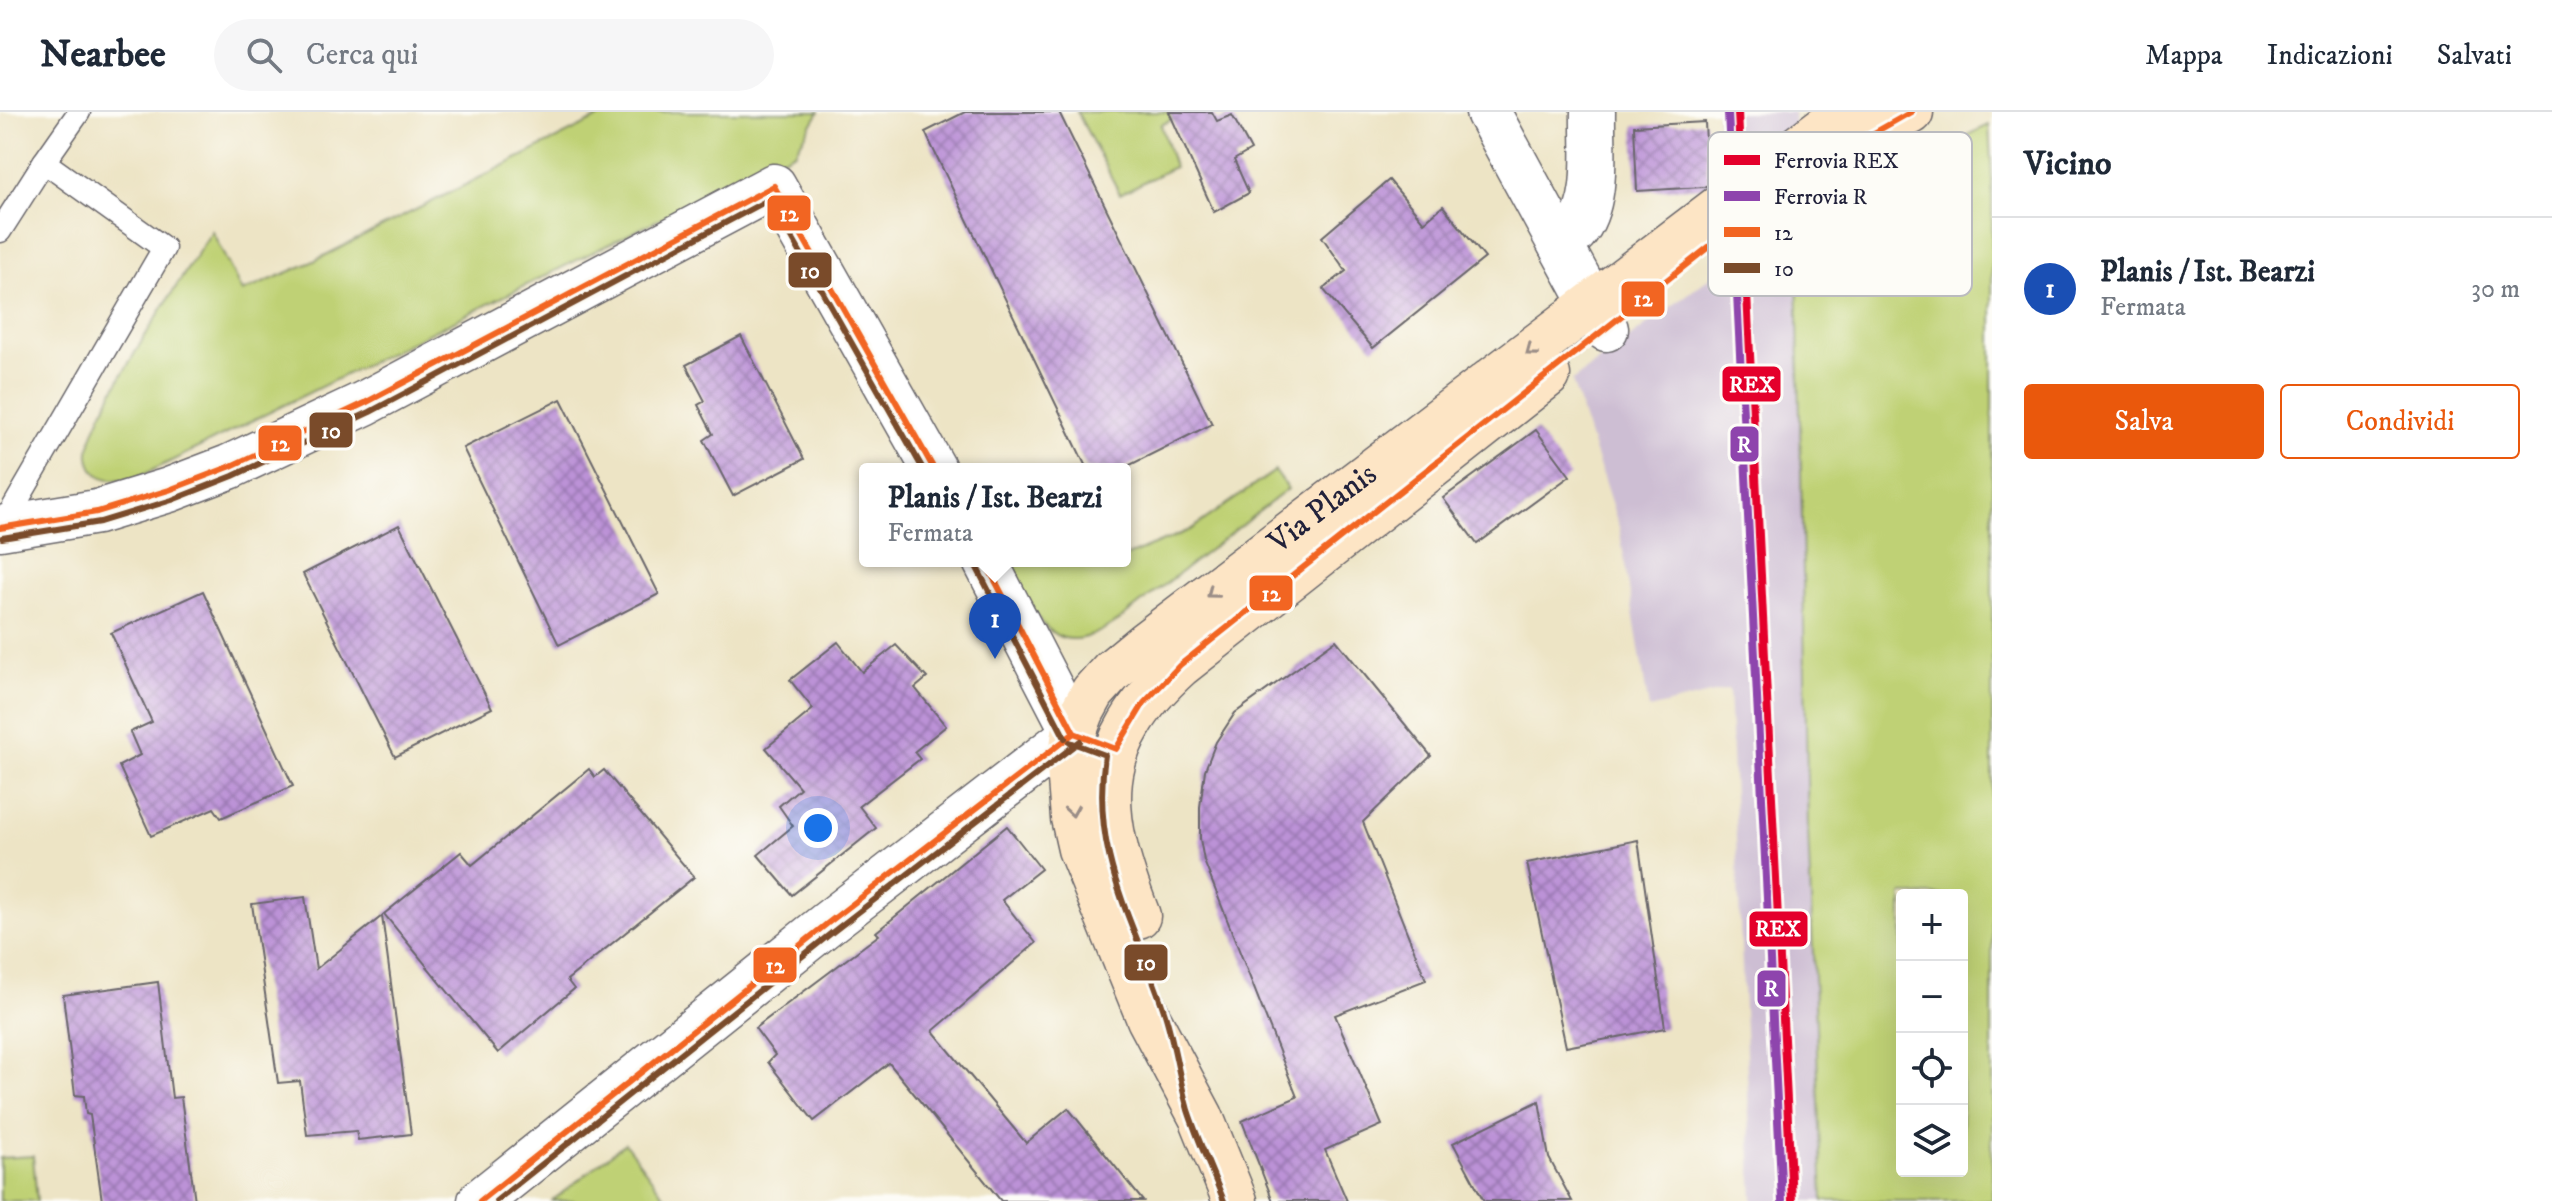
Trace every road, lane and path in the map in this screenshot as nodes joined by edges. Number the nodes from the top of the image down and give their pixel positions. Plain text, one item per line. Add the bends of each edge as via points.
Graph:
1 (79, 112) edge
2 (1488, 112) edge
3 (1593, 112) edge
4 (1845, 112) edge
5 (1911, 112) edge
6 (1821, 132) edge
7 (1873, 132) edge
8 (44, 162) junction
9 (23, 194) junction
10 (0, 204) edge
11 (1708, 226) edge
12 (0, 231) edge
13 (1708, 243) edge
14 (1560, 244) junction
15 (1600, 316) junction
16 (931, 463) edge
17 (1, 528) edge
18 (988, 567) edge
19 (1074, 733) junction
20 (1116, 749) junction
21 (1201, 1117) junction
22 (480, 1201) edge
23 (1235, 1201) edge

1 - 8 lane
2 - 14 street
3 - 14 street via 1586,212 1575,232
4 - 6 street
5 - 7 street
8 - 9 lane
8 - 17 lane via 164,248
9 - 10 lane
9 - 12 lane
11 - 15 street
13 - 15 street
14 - 15 street
15 -> 19 street, Via Planis via 1112,671 1093,692
15 - 20 street, Via Planis via 1180,665 1151,692
16 - 17 street via 774,186 365,403 229,467 97,512
18 - 19 street
19 - 20 street
19 -> 21 street, Via Planis via 1069,793 1080,849 1149,1019
19 - 22 street
20 - 21 street, Via Planis via 1111,833 1174,1011
21 - 23 street, Via Planis

